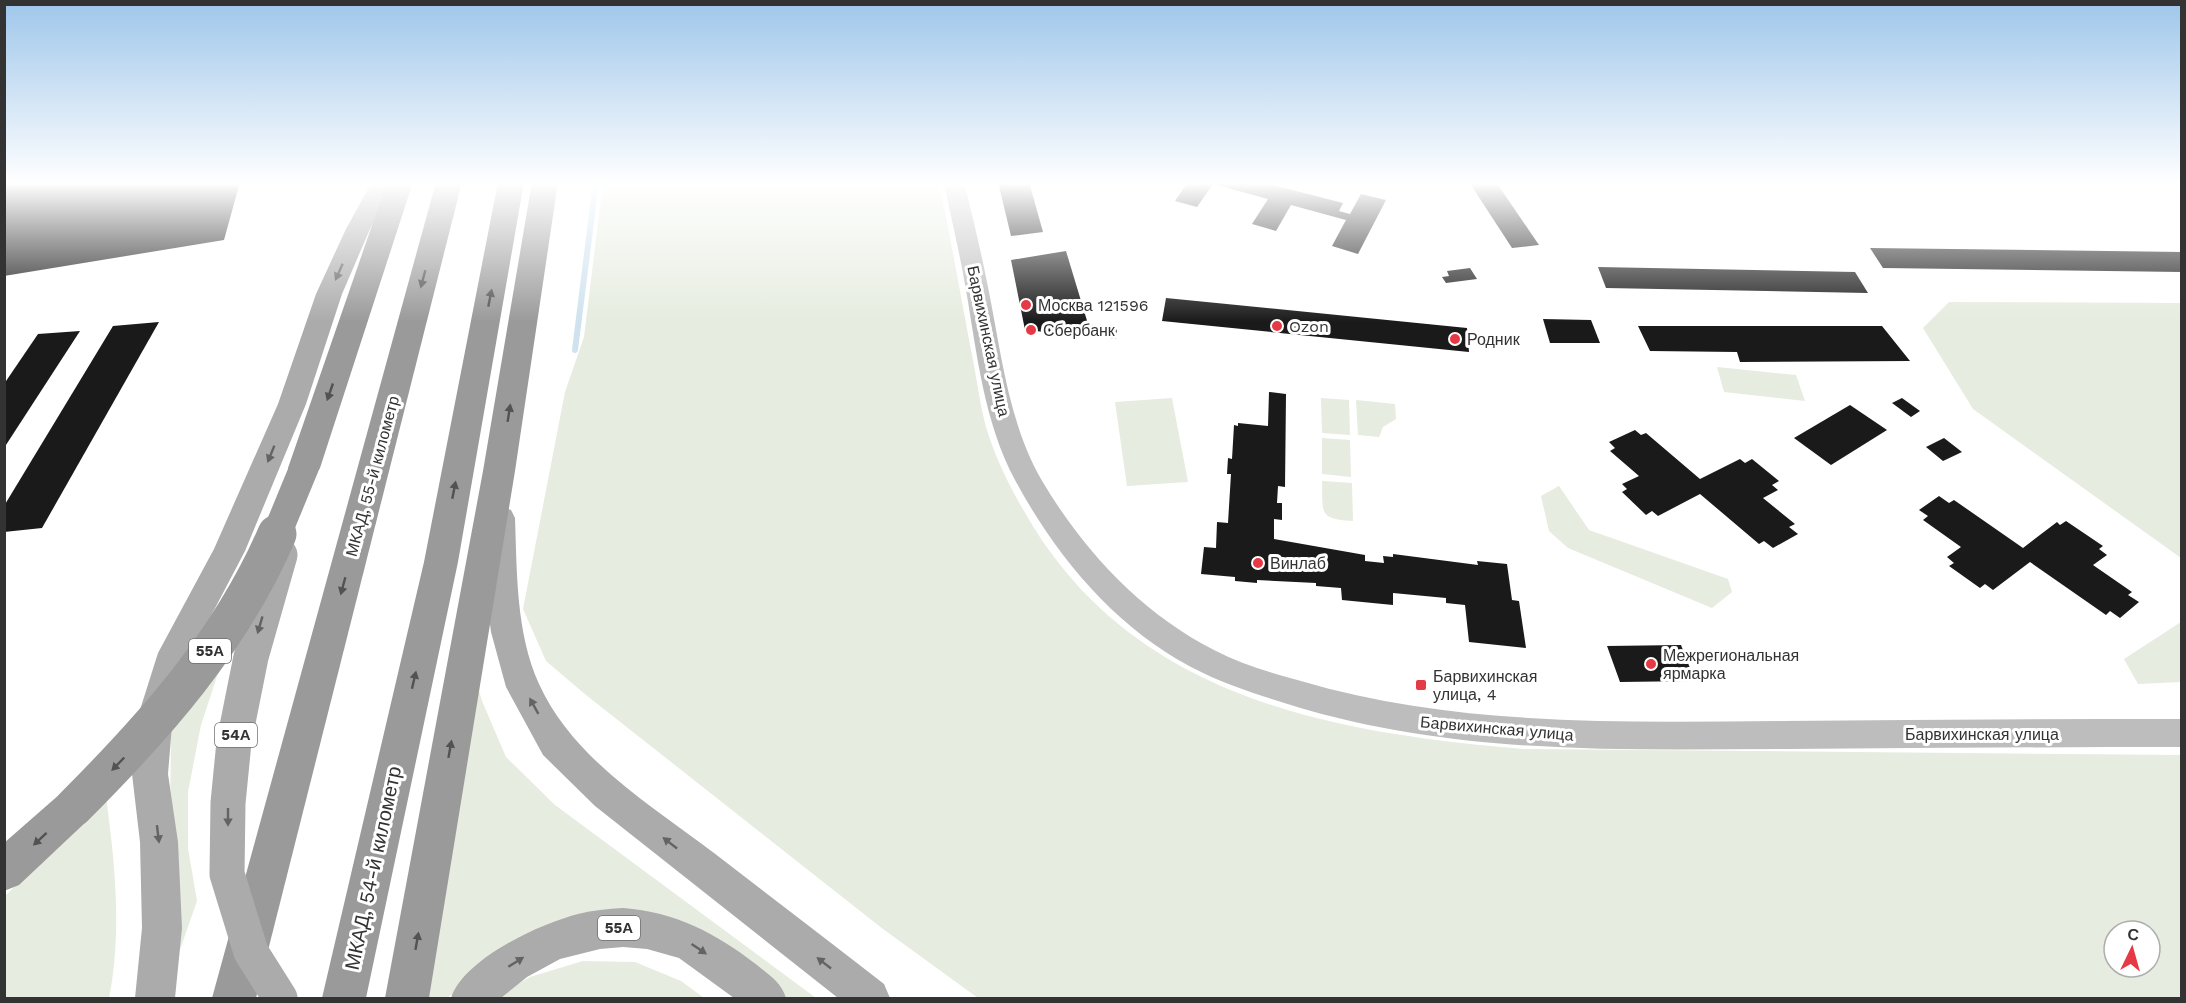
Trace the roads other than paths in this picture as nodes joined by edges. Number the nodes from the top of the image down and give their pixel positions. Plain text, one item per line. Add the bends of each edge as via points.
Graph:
1 (358, 229) edge
2 (384, 229) edge
3 (436, 229) edge
4 (502, 229) edge
5 (538, 229) edge
6 (963, 229) edge
7 (304, 468) junction
8 (499, 471) junction
9 (2181, 733) edge
10 (4, 871) edge
11 (155, 999) edge
12 (234, 999) edge
13 (280, 999) edge
14 (345, 999) edge
15 (407, 999) edge
16 (471, 999) edge
17 (766, 999) edge
18 (870, 999) edge

1 -> 11 main road via 329,294 292,404 229,552 175,653 156,713 150,774 159,842 162,928
2 -> 7 highway, 54А
3 -> 12 highway, МКАД, 55-й километр
14 -> 4 highway, МКАД, 54-й километр via 441,562
8 -> 5 highway
6 - 9 street, Барвихинская улица via 1006,426 1025,474 1050,515 1084,561 1154,626 1194,654 1236,674 1305,698 1374,715 1471,729 1651,736
7 -> 10 highway, 55А, bridge via 247,598 181,691 121,761
7 -> 13 main road, 54А, bridge via 251,657 234,742 228,803 227,874 252,952
15 -> 8 highway
18 -> 8 main road via 608,794 555,744 523,687 507,632 501,586
16 -> 17 main road, 55А via 512,963 557,938 636,926 664,932 694,945

